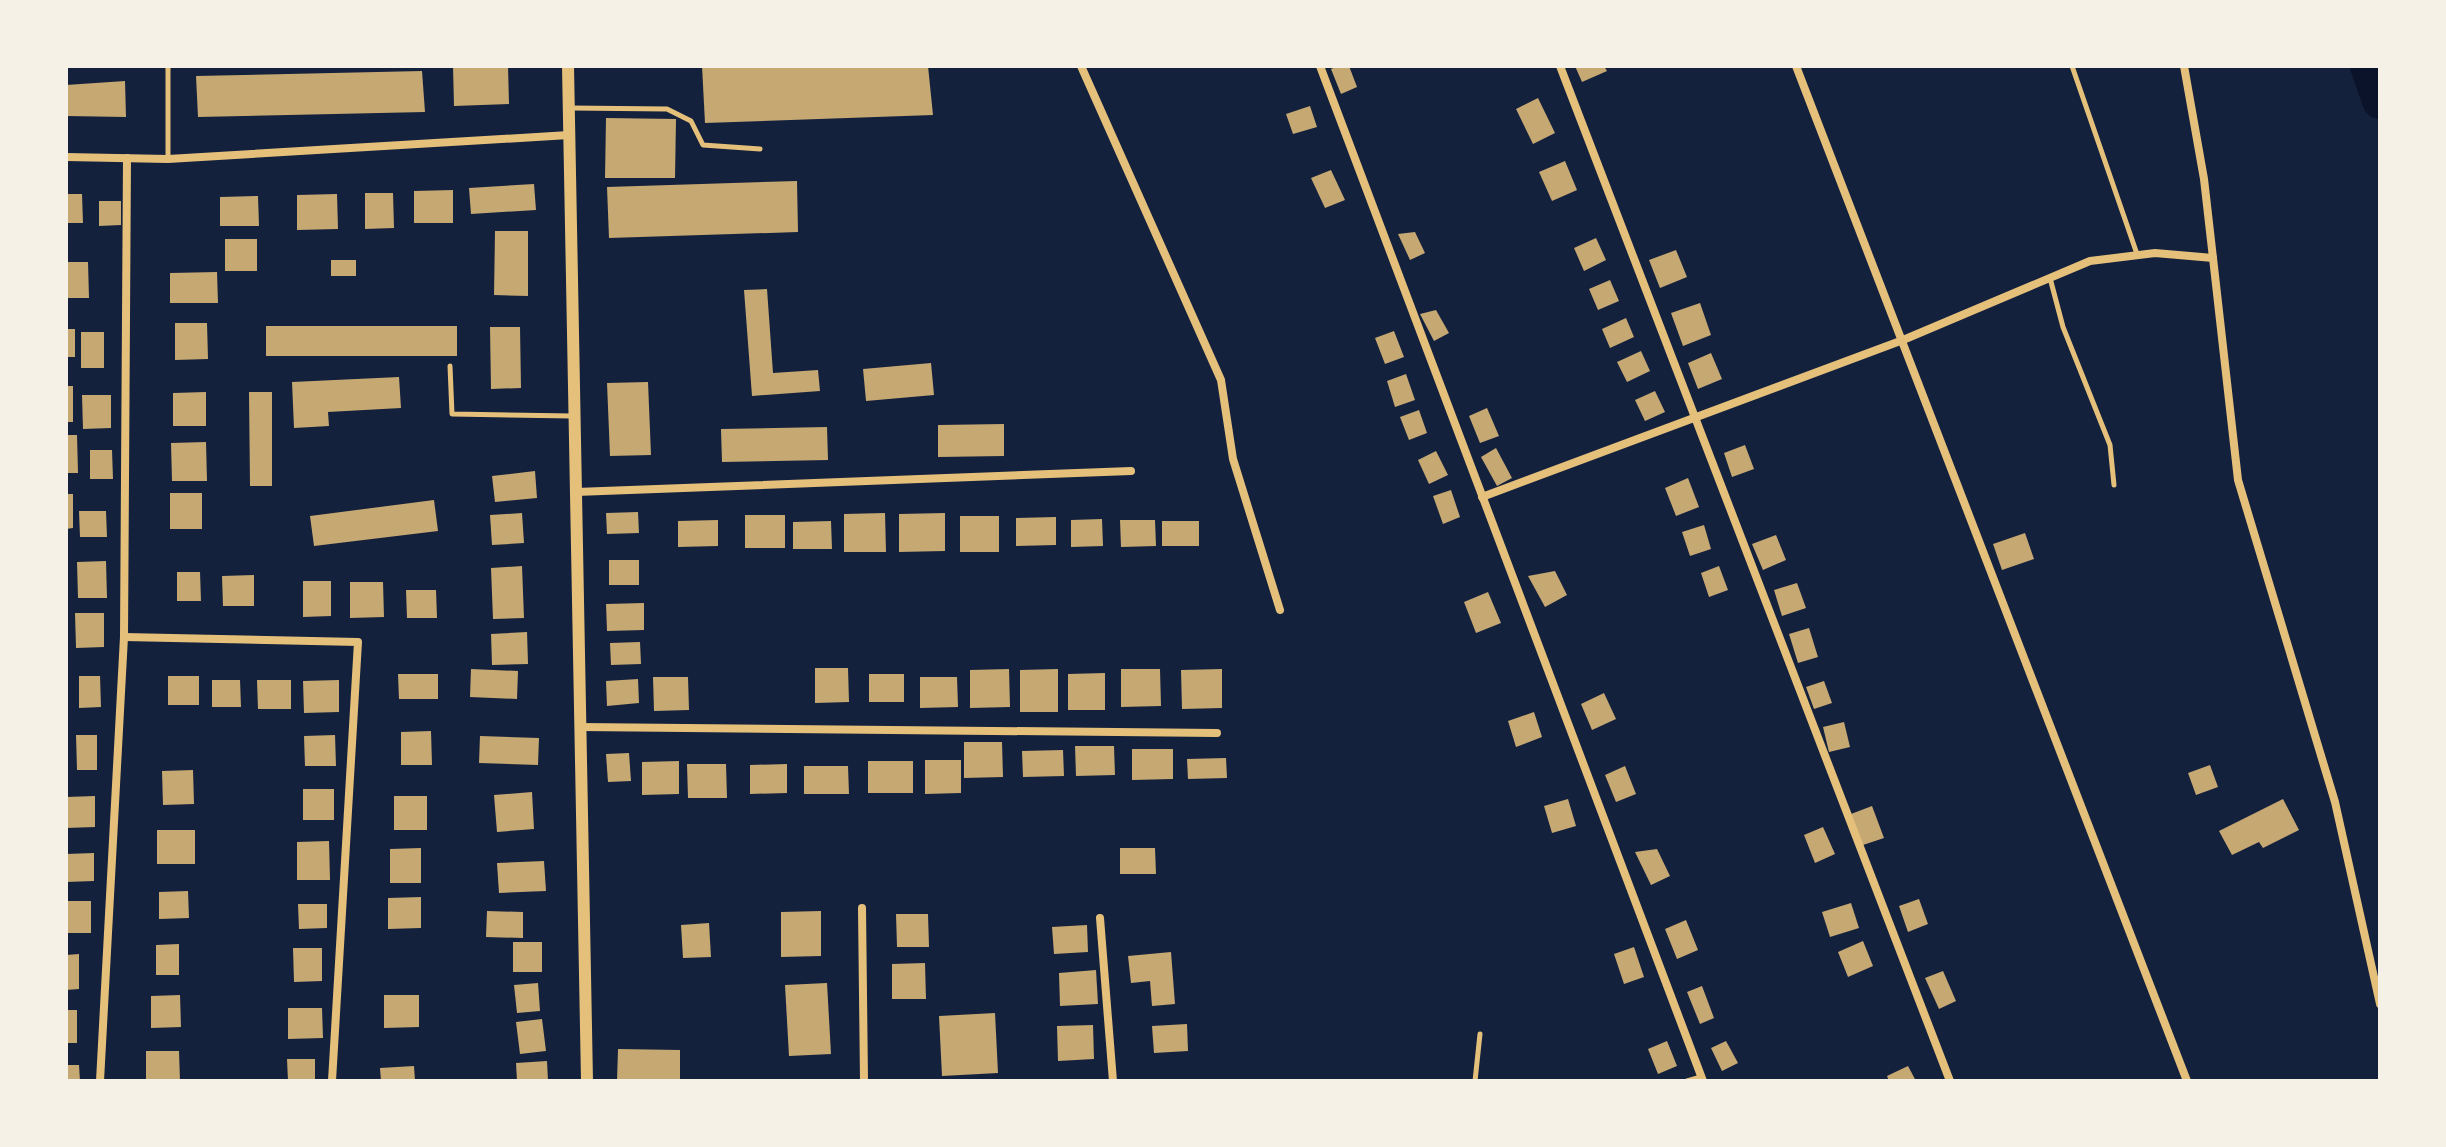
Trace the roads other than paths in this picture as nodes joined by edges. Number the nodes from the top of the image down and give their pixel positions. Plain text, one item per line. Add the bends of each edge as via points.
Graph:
1 (168, 66) edge
2 (568, 66) edge
3 (1081, 66) edge
4 (1320, 66) edge
5 (1560, 66) edge
6 (1796, 66) edge
7 (2072, 66) edge
8 (2184, 66) edge
9 (568, 108) junction
10 (569, 135) junction
11 (760, 149) dead end
12 (66, 157) edge
13 (127, 158) junction
14 (168, 159) junction
15 (2138, 255) junction
16 (2213, 258) junction
17 (2050, 277) junction
18 (1903, 340) junction
19 (450, 366) dead end
20 (575, 416) junction
21 (1694, 418) junction
22 (1131, 471) dead end
23 (2114, 485) dead end
24 (576, 492) junction
25 (1482, 497) junction
26 (1280, 610) dead end
27 (124, 637) junction
28 (580, 727) junction
29 (1217, 733) dead end
30 (862, 908) dead end
31 (1100, 918) dead end
32 (2380, 1004) edge
33 (1480, 1034) dead end
34 (1702, 1079) edge
35 (100, 1081) edge
36 (332, 1081) edge
37 (587, 1081) edge
38 (864, 1081) edge
39 (1113, 1081) edge
40 (1475, 1081) edge
41 (1687, 1081) edge
42 (1950, 1081) edge
43 (2187, 1081) edge

1 - 14 lane
2 - 9 street
3 - 26 street via 1221,380 1233,459
4 - 25 street
5 - 21 street
6 - 18 street
7 - 15 lane
8 - 16 street
9 - 10 street
9 - 11 lane via 667,109 691,121 703,145
10 - 14 street
10 - 20 street
12 - 13 street
13 - 14 street
13 - 27 street
15 - 16 street
15 - 17 street via 2090,261
16 - 32 street via 2238,480 2335,802
17 - 18 street
17 - 23 lane via 2063,327 2110,445
18 - 21 street
18 - 43 street
19 - 20 lane via 452,414
20 - 24 street
21 - 25 street
21 - 42 street
22 - 24 street
24 - 28 street
25 - 34 street
27 - 35 street
27 - 36 street via 358,642
28 - 29 street
28 - 37 street
30 - 38 street
31 - 39 street
33 - 40 lane
34 - 41 lane

